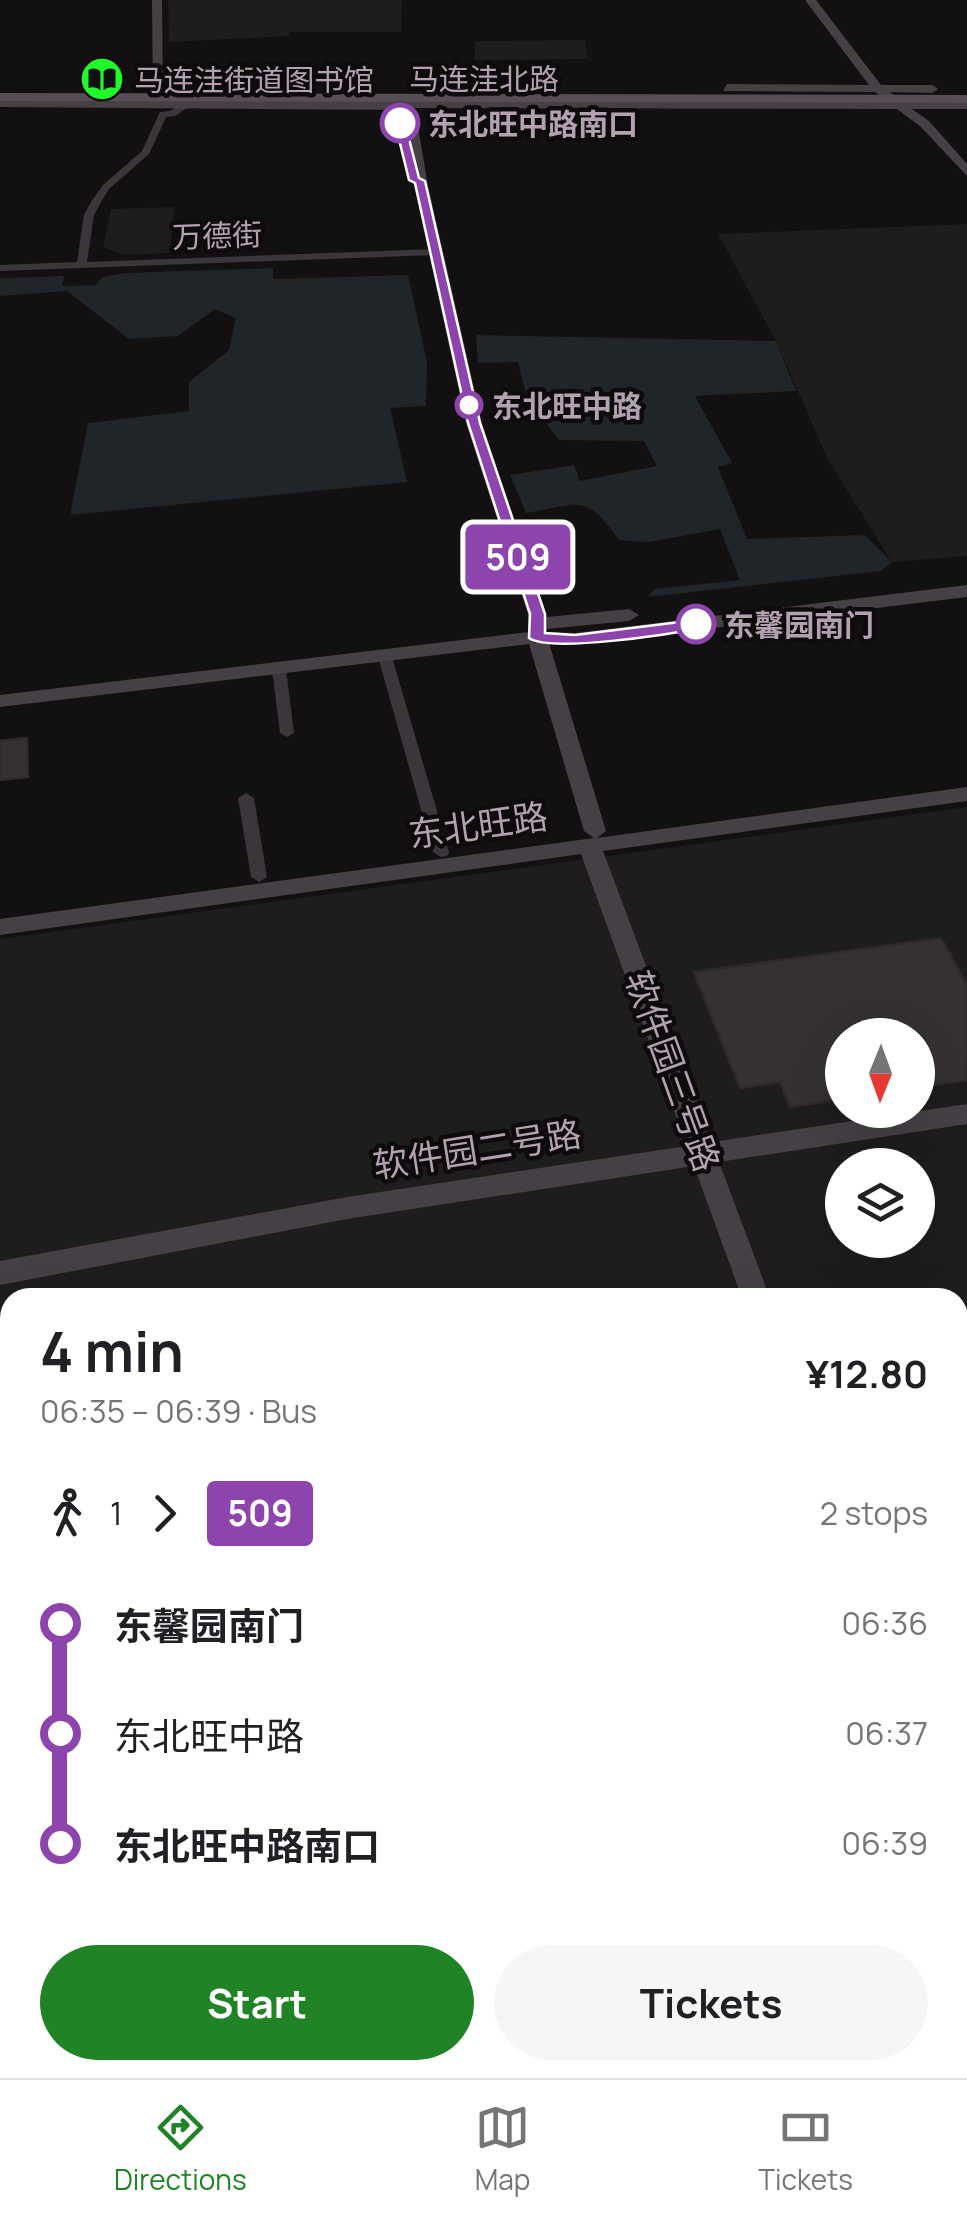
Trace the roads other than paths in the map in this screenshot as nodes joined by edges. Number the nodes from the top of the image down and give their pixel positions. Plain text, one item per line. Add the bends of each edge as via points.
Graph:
1 (157, 0) edge
2 (810, 0) edge
3 (296, 88) junction
4 (157, 92) junction
5 (342, 93) junction
6 (0, 95) edge
7 (888, 97) junction
8 (397, 98) junction
9 (965, 98) edge
10 (748, 99) junction
11 (196, 103) junction
12 (701, 104) junction
13 (967, 172) edge
14 (435, 252) junction
15 (82, 265) junction
16 (0, 268) edge
17 (967, 576) edge
18 (967, 591) edge
19 (538, 630) junction
20 (385, 657) junction
21 (279, 669) junction
22 (0, 689) edge
23 (0, 700) edge
24 (288, 733) dead end
25 (967, 781) edge
26 (967, 794) edge
27 (246, 798) dead end
28 (592, 838) junction
29 (442, 852) junction
30 (259, 877) junction
31 (0, 912) edge
32 (0, 927) edge
33 (967, 1114) edge
34 (704, 1152) junction
35 (0, 1272) edge
36 (752, 1288) edge

1 - 4 street
2 - 7 street
3 - 4 street, 马连洼北路
3 - 5 street
3 - 7 street, 马连洼北路
4 - 5 main road, 马连洼北路
4 - 6 main road, 马连洼北路
4 - 8 main road, 马连洼北路
4 - 11 street
5 - 8 main road, 马连洼北路
6 - 11 street, 马连洼北路
7 - 8 main road, 马连洼北路
7 - 9 main road, 马连洼北路
7 - 10 main road, 马连洼北路
7 - 12 street, 马连洼北路
7 - 13 street via 925,124
8 - 10 main road, 马连洼北路
8 - 11 street, 马连洼北路
8 - 12 street, 马连洼北路
8 - 14 street
10 - 12 street
11 - 15 street via 163,114 146,152 106,187 89,216
14 - 15 street, 万德街
14 - 19 street via 474,423
15 - 16 street, 万德街
17 - 19 street
18 - 19 street via 575,639
19 - 20 street
19 - 22 street
19 - 28 street
20 - 21 street
20 - 29 street
21 - 23 street
21 - 24 street
25 - 28 street, 东北旺路
26 - 28 street, 东北旺路
27 - 30 street
28 - 29 street, 东北旺路
28 - 32 street, 东北旺路
28 - 34 street, 软件园三号路
29 - 30 street, 东北旺路
30 - 31 street, 东北旺路
33 - 34 street, 软件园二号路
34 - 35 street, 软件园二号路
34 - 36 street, 软件园三号路

